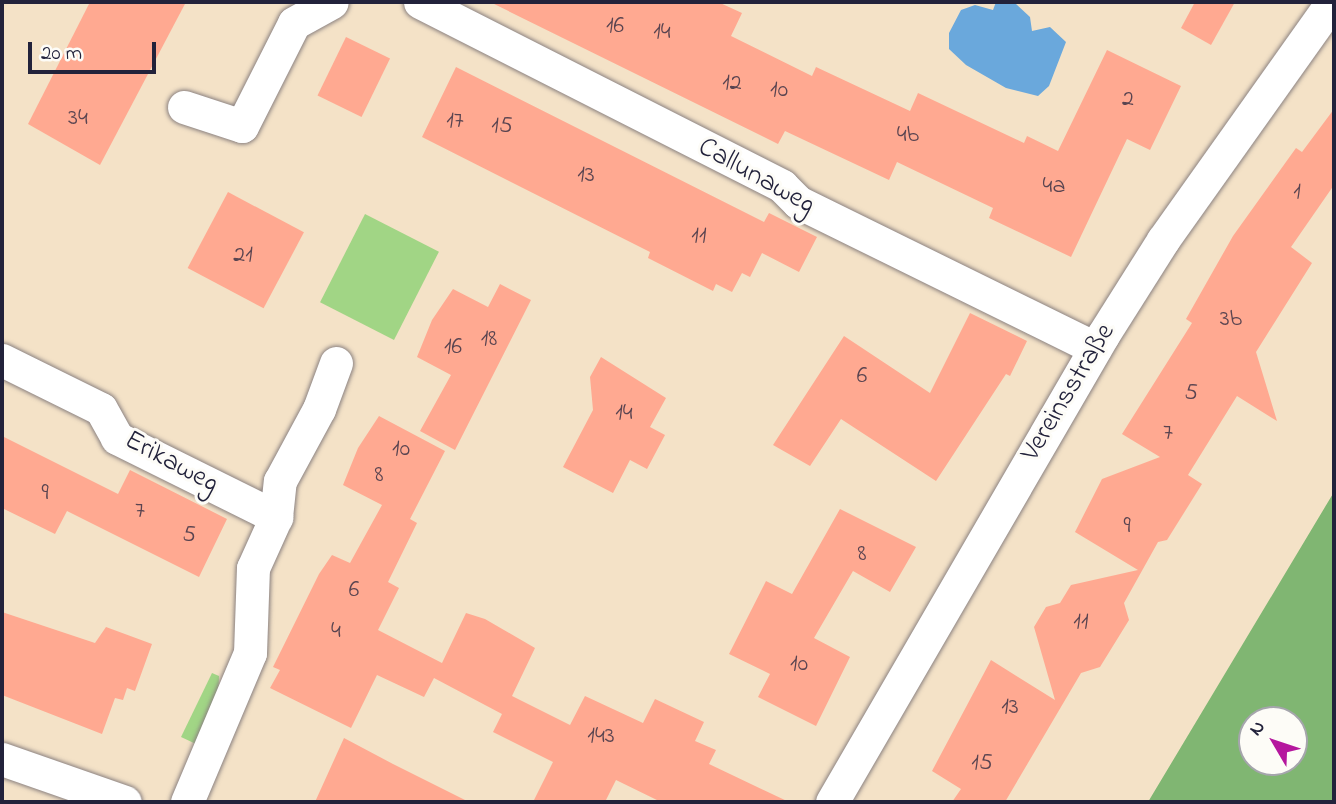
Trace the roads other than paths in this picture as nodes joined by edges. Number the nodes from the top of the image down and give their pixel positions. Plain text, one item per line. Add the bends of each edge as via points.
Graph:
1 (332, 2) edge
2 (420, 2) edge
3 (1332, 2) edge
4 (184, 107) dead end
5 (1095, 348) junction
6 (2, 360) edge
7 (336, 363) dead end
8 (276, 517) junction
9 (2, 759) edge
10 (125, 802) edge
11 (187, 802) edge
12 (832, 802) edge

1 - 4 street via 294,23 242,126
2 - 5 street, Callunaweg via 782,186 798,202
3 - 5 street, Vereinsstraße via 1163,240
5 - 12 street, Vereinsstraße
6 - 8 street, Erikaweg via 101,409 117,438
7 - 8 street via 319,409 280,481
8 - 11 street via 253,568 250,653
9 - 10 street

